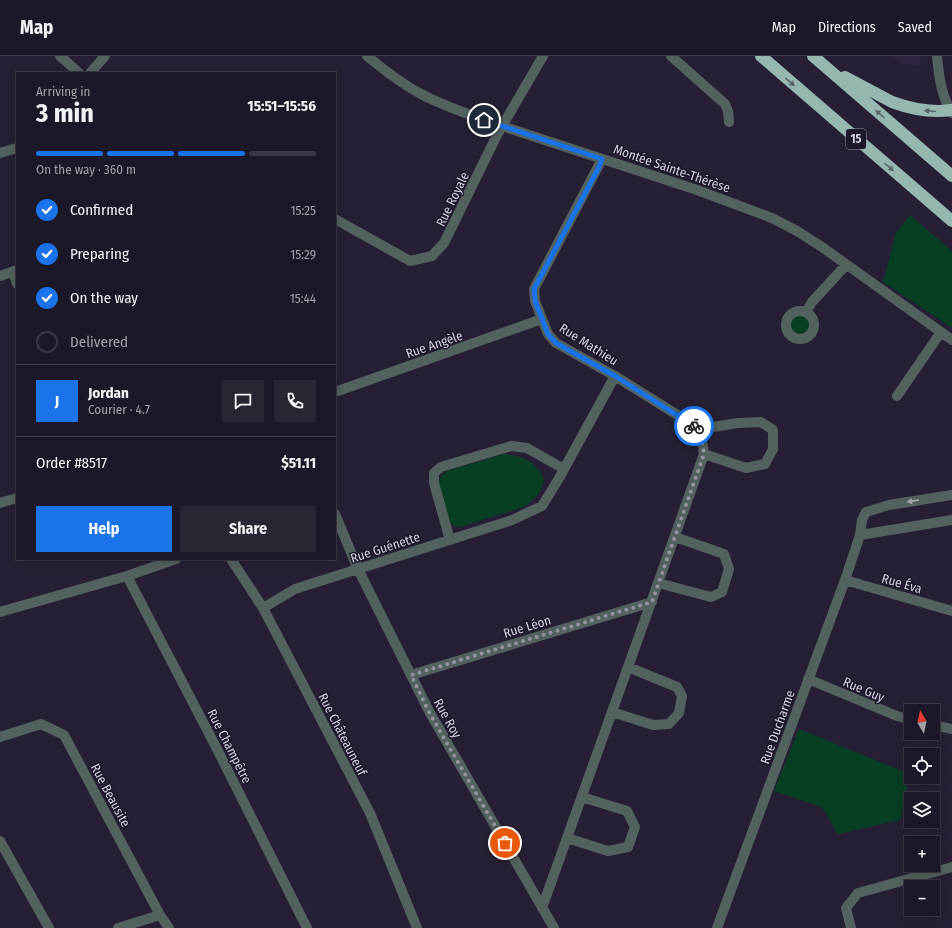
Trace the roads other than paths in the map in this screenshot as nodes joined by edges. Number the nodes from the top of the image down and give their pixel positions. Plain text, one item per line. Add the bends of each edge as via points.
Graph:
1 (60, 56) edge
2 (105, 56) edge
3 (367, 56) edge
4 (543, 56) edge
5 (672, 56) edge
6 (761, 56) edge
7 (814, 56) edge
8 (937, 56) edge
9 (824, 65) junction
10 (78, 72) edge
11 (91, 72) edge
12 (952, 111) edge
13 (729, 122) dead end
14 (503, 126) junction
15 (16, 148) edge
16 (0, 154) edge
17 (602, 159) junction
18 (952, 176) edge
19 (336, 220) edge
20 (952, 222) edge
21 (846, 265) junction
22 (15, 271) edge
23 (0, 276) edge
24 (806, 312) dead end
25 (542, 319) junction
26 (941, 332) junction
27 (952, 340) edge
28 (615, 376) junction
29 (336, 392) edge
30 (897, 396) dead end
31 (700, 429) junction
32 (704, 454) junction
33 (564, 469) junction
34 (952, 495) edge
35 (16, 498) edge
36 (0, 503) edge
37 (336, 516) edge
38 (952, 520) edge
39 (860, 535) junction
40 (675, 537) junction
41 (450, 540) junction
42 (173, 560) edge
43 (232, 560) edge
44 (358, 569) junction
45 (127, 576) junction
46 (845, 580) junction
47 (658, 583) junction
48 (652, 602) junction
49 (264, 608) junction
50 (952, 611) edge
51 (0, 612) edge
52 (628, 667) junction
53 (411, 675) junction
54 (808, 679) junction
55 (612, 712) junction
56 (904, 718) edge
57 (940, 726) edge
58 (952, 729) edge
59 (0, 737) edge
60 (582, 797) junction
61 (567, 838) junction
62 (0, 841) edge
63 (952, 867) edge
64 (542, 908) junction
65 (160, 915) junction
66 (49, 928) edge
67 (118, 928) edge
68 (169, 928) edge
69 (307, 928) edge
70 (417, 928) edge
71 (554, 928) edge
72 (717, 928) edge
73 (851, 928) edge

1 - 10 street
2 - 11 street
3 - 14 street, Montée Sainte-Thérèse via 423,95
4 - 14 street, Rue Royale
5 - 13 street via 725,104
6 -> 20 highway, 15
7 - 9 highway
8 - 12 street via 942,89
12 -> 9 highway via 916,109 892,102
18 -> 9 highway
14 - 17 street, Montée Sainte-Thérèse
14 - 19 street, Rue Royale via 444,243 432,256 410,261
15 - 16 street
17 - 21 street, Montée Sainte-Thérèse via 772,218 805,235
17 - 25 street, Rue Mathieu via 534,289 535,301
21 - 24 street
21 - 26 street, Montée Sainte-Thérèse
22 - 23 street
25 - 28 street, Rue Mathieu via 548,334 556,343
25 - 29 street, Rue Angèle
26 - 27 street, Montée Sainte-Thérèse
26 - 30 street
28 - 31 street, Rue Mathieu
28 - 33 street, Rue Guénette
31 - 32 street
31 - 32 street via 761,422 773,430 773,449 765,464 746,468
32 - 40 street
33 - 41 street, Rue Guénette via 542,506 512,520
33 - 41 street via 528,448 511,446 441,467 434,473 434,482
34 -> 39 street, Rue Ducharme via 889,505 866,512
35 - 36 street
37 - 44 street, Rue Roy
38 - 39 street
39 - 46 street, Rue Ducharme
40 - 47 street
40 - 47 street via 724,554 729,569 722,592 711,598
41 - 44 street, Rue Guénette
42 - 45 street
43 - 49 street, Rue Châteauneuf
44 - 49 street, Rue Guénette via 295,589
44 - 53 street, Rue Roy
45 - 51 street
45 - 69 street, Rue Champêtre
46 - 50 street, Rue Éva
46 - 54 street, Rue Ducharme
47 - 48 street
48 - 52 street
48 - 53 street, Rue Léon
49 - 70 street, Rue Châteauneuf via 370,813
52 - 55 street
52 - 55 street via 676,687 682,696 679,713 670,724 653,725
53 - 64 street, Rue Roy via 430,714
54 - 56 street, Rue Guy
54 - 72 street, Rue Ducharme
55 - 60 street
57 - 58 street
59 - 65 street, Rue Beausite via 41,724 64,734
60 - 61 street
60 - 61 street via 626,812 635,827 628,847 608,851
61 - 64 street
62 - 66 street
63 - 73 street via 858,893 846,908
64 - 71 street, Rue Roy
65 - 67 street
65 - 68 street, Rue Beausite

